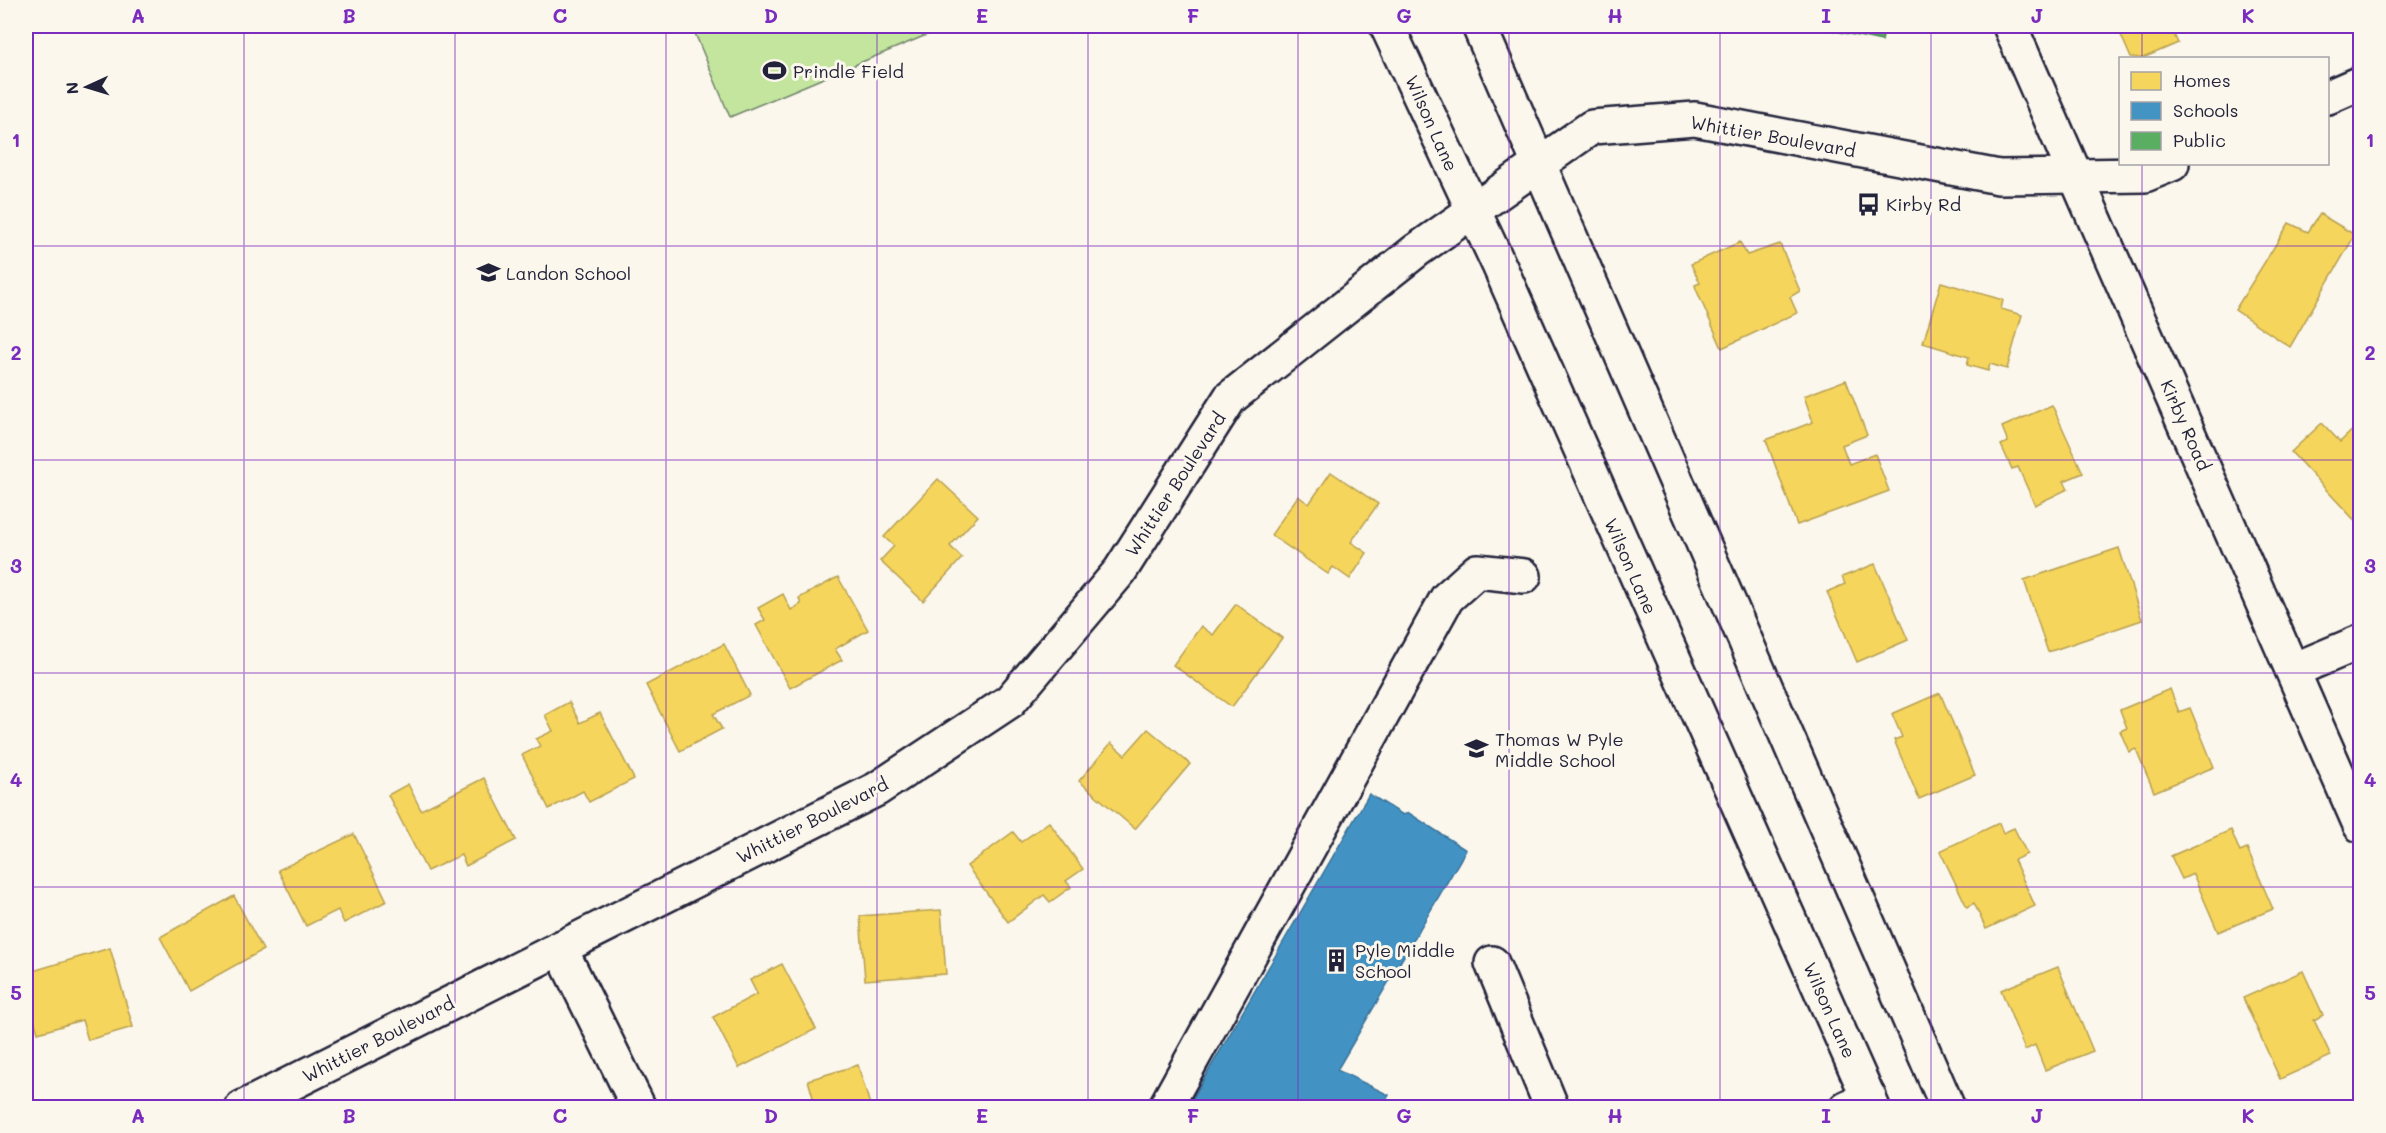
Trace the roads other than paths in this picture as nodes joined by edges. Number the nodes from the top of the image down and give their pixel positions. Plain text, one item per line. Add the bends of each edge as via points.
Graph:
1 (1387, 26) edge
2 (1479, 26) edge
3 (2010, 26) edge
4 (2361, 83) edge
5 (2329, 97) edge
6 (1538, 163) junction
7 (2170, 165) edge
8 (2077, 176) junction
9 (1472, 210) junction
10 (1524, 576) dead end
11 (2361, 642) edge
12 (2294, 670) junction
13 (2361, 825) edge
14 (560, 948) junction
15 (1492, 963) dead end
16 (1863, 1104) edge
17 (242, 1107) edge
18 (639, 1107) edge
19 (1165, 1107) edge
20 (1552, 1107) edge
21 (1948, 1107) edge

1 - 9 street, Wilson Lane
2 - 6 street
3 - 8 street, Kirby Road
4 - 5 street
6 - 8 street, Whittier Boulevard via 1592,127 1695,119 1999,177
6 - 9 street, Whittier Boulevard
6 - 21 street
7 - 8 street, Whittier Boulevard via 2145,175
8 - 12 street, Kirby Road
9 - 14 street, Whittier Boulevard via 1230,398 1120,571 1010,701 877,789
9 - 16 street, Wilson Lane
10 - 19 street via 1477,571 1447,598
11 - 12 street
12 - 13 street, Kirby Road
14 - 17 street, Whittier Boulevard
14 - 18 street
15 - 20 street

